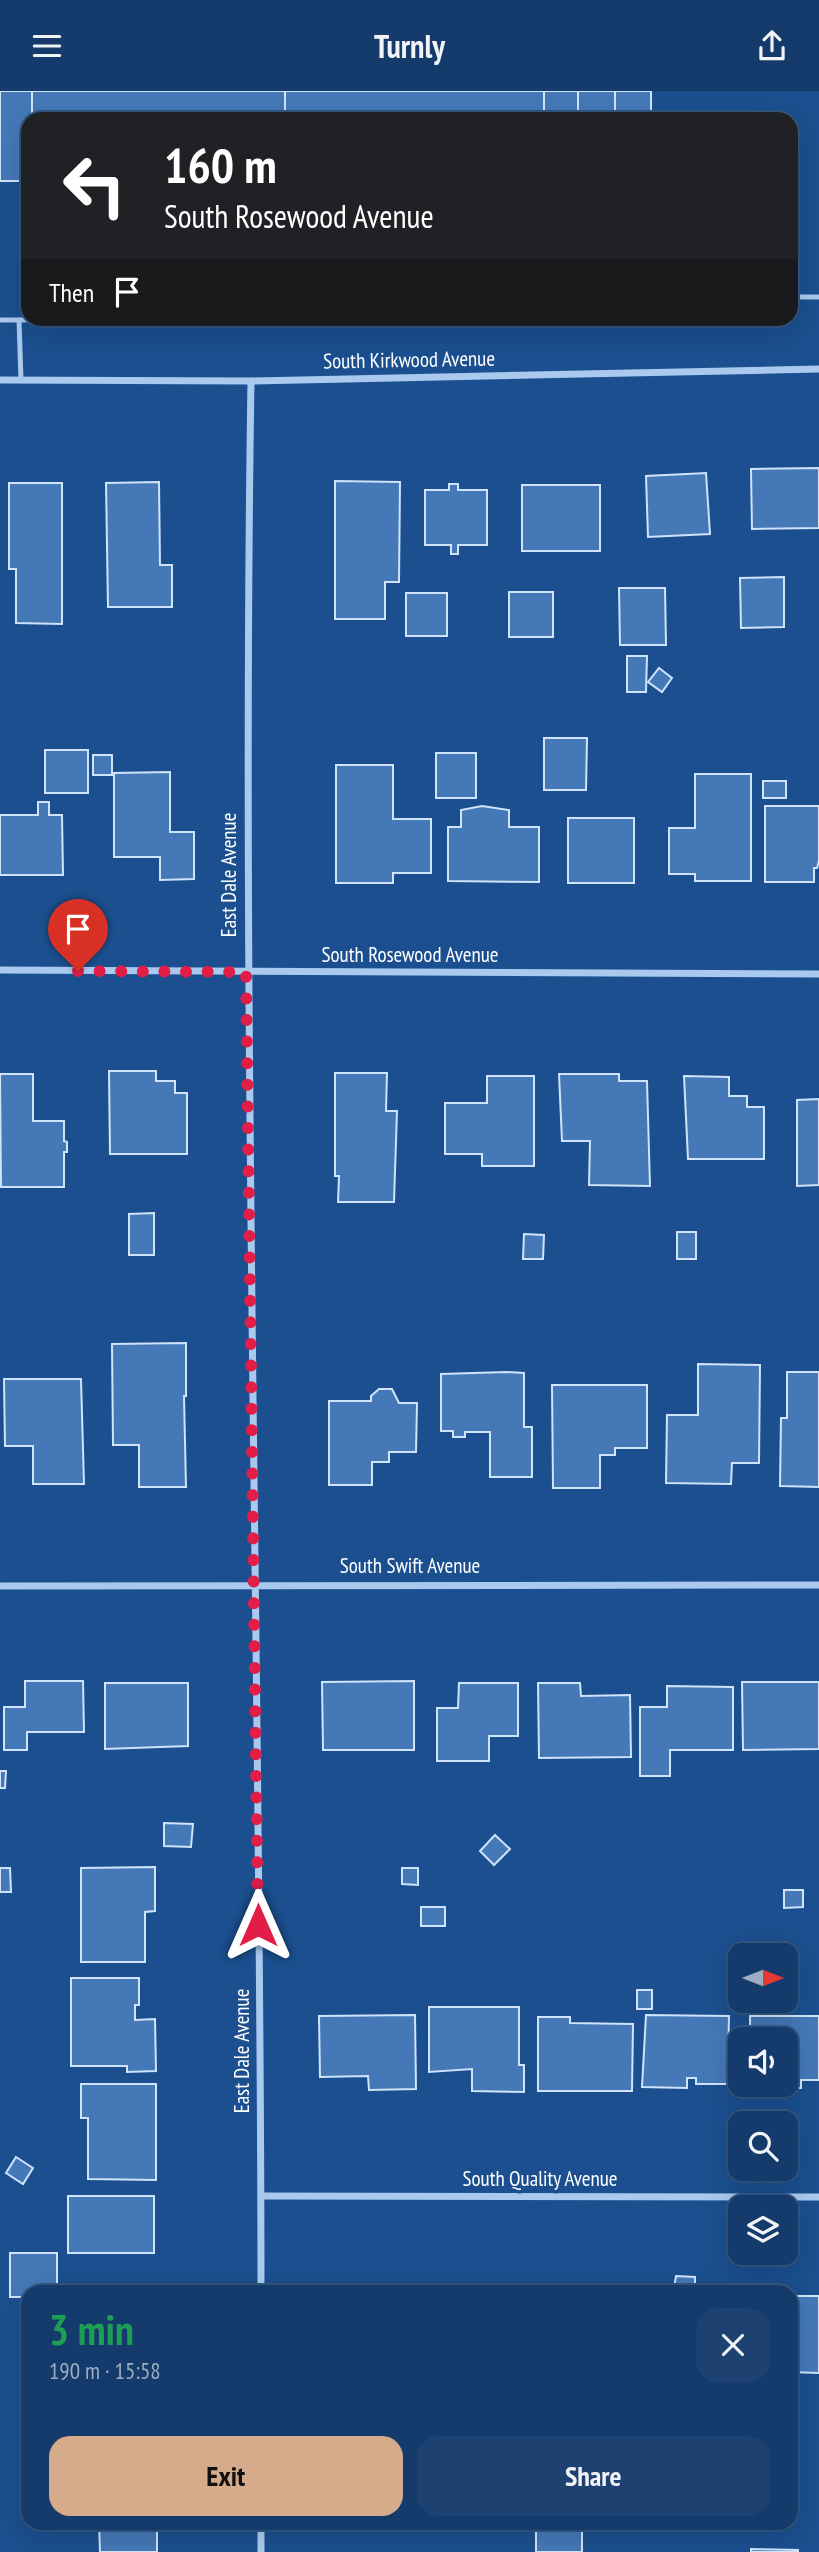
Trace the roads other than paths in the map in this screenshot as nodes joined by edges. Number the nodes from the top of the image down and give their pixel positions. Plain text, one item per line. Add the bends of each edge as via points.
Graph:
1 (798, 297) edge
2 (819, 297) edge
3 (0, 320) edge
4 (19, 320) joint
5 (819, 369) edge
6 (0, 380) edge
7 (21, 380) junction
8 (251, 381) junction
9 (0, 970) edge
10 (246, 972) junction
11 (819, 974) edge
12 (255, 1583) junction
13 (819, 1585) edge
14 (0, 1586) edge
15 (261, 2196) junction
16 (819, 2197) edge
17 (261, 2285) edge
18 (261, 2530) edge
19 (261, 2552) edge

1 - 2 lane
3 - 4 lane
4 - 7 lane
5 - 8 street, South Kirkwood Avenue
6 - 7 street, South Kirkwood Avenue
7 - 8 street, South Kirkwood Avenue
8 - 10 street, East Dale Avenue
9 - 10 street, South Rosewood Avenue
10 - 11 street, South Rosewood Avenue
10 - 12 street, East Dale Avenue
12 - 13 street, South Swift Avenue
12 - 14 street, South Swift Avenue
12 - 15 street, East Dale Avenue
15 - 16 street, South Quality Avenue
15 - 17 street, East Dale Avenue
18 - 19 street

